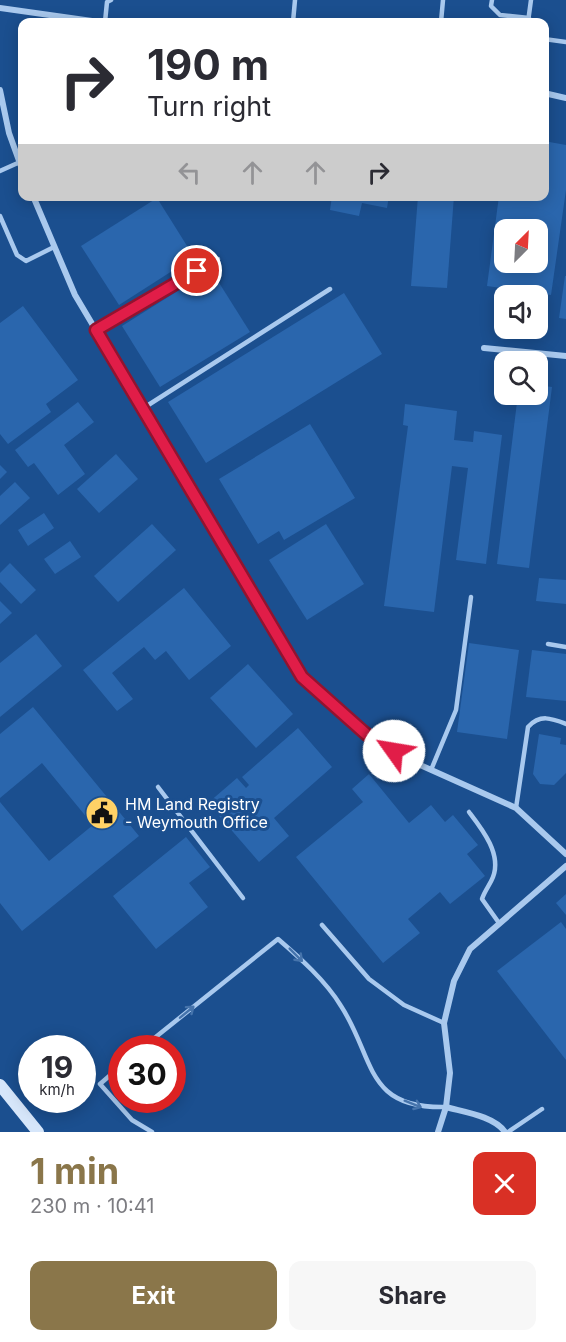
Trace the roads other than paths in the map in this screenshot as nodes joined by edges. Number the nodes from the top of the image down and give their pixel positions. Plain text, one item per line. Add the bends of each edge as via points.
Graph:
1 (296, 0) edge
2 (443, 0) edge
3 (492, 0) edge
4 (531, 0) edge
5 (108, 1) edge
6 (0, 8) edge
7 (71, 18) edge
8 (106, 18) edge
9 (294, 18) edge
10 (441, 18) edge
11 (517, 18) edge
12 (529, 18) edge
13 (549, 40) edge
14 (566, 42) edge
15 (0, 90) edge
16 (549, 94) edge
17 (566, 98) edge
18 (18, 157) edge
19 (18, 166) edge
20 (0, 171) edge
21 (35, 201) edge
22 (0, 216) edge
23 (54, 247) junction
24 (218, 259) dead end
25 (330, 289) dead end
26 (96, 330) junction
27 (484, 348) dead end
28 (566, 356) edge
29 (142, 410) junction
30 (471, 597) dead end
31 (548, 644) dead end
32 (566, 647) edge
33 (566, 724) edge
34 (431, 770) junction
35 (158, 787) dead end
36 (516, 808) junction
37 (469, 812) dead end
38 (566, 854) edge
39 (566, 866) edge
40 (243, 898) dead end
41 (499, 923) junction
42 (322, 925) dead end
43 (444, 1023) junction
44 (158, 1035) edge
45 (108, 1077) edge
46 (0, 1085) edge
47 (108, 1093) edge
48 (446, 1107) junction
49 (542, 1109) dead end
50 (126, 1113) edge
51 (38, 1132) edge
52 (152, 1132) edge
53 (438, 1132) edge
54 (507, 1132) edge

1 - 9 lane
2 - 10 lane
3 - 11 lane via 494,11
4 - 12 lane
5 - 8 lane
6 - 7 street
13 - 14 lane
15 - 18 street
16 - 17 street
19 - 20 lane
21 - 23 street
22 - 23 lane via 17,255 26,261
23 - 26 street
24 - 26 lane
25 - 29 lane
26 - 29 street
27 - 28 street
29 - 34 street via 302,677 366,734
30 - 34 lane via 456,710
31 - 32 lane
33 - 36 lane via 543,717 528,727
34 - 36 street
35 - 40 lane
36 - 38 street
37 - 41 lane via 486,835 493,856 493,879 482,899
39 - 41 street
41 - 43 street via 470,949 454,981
42 - 43 lane via 369,979 404,1005
43 - 48 street via 450,1073
44 -> 48 lane via 278,939 340,1004 380,1087 422,1107
45 - 47 lane via 100,1084
46 - 51 main road
48 - 53 street
48 - 54 street via 480,1117
49 - 54 lane
50 - 52 lane

